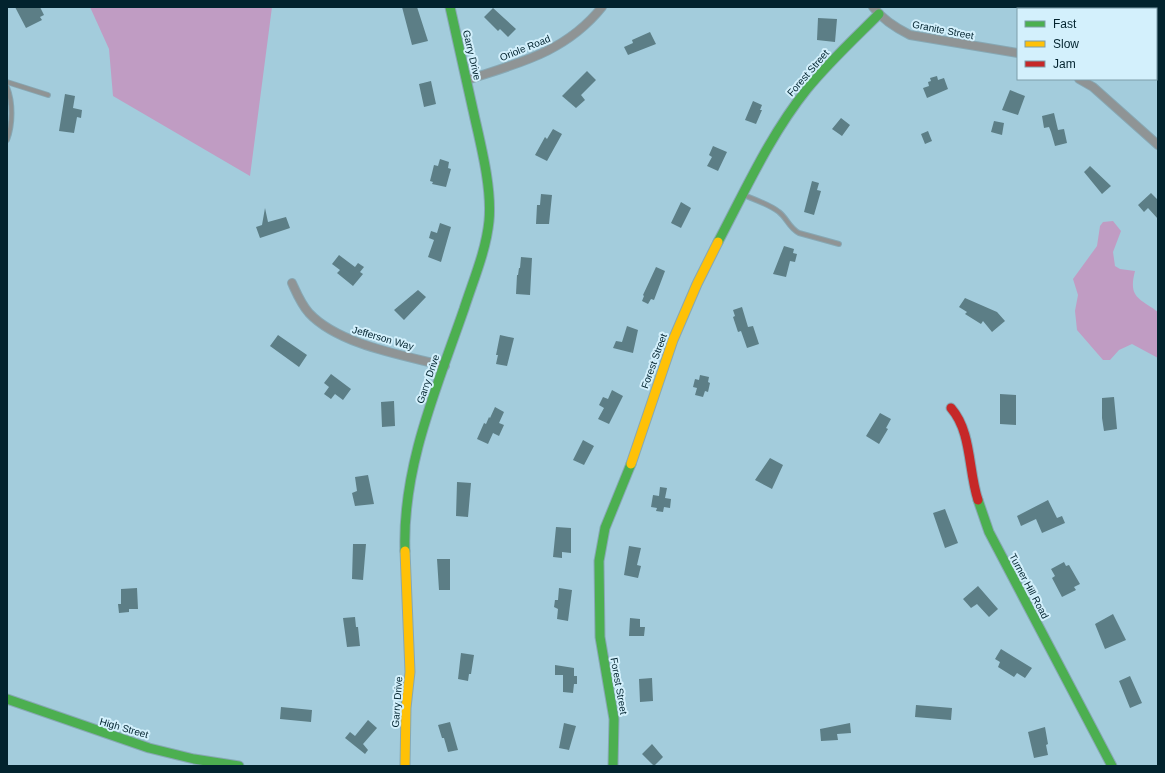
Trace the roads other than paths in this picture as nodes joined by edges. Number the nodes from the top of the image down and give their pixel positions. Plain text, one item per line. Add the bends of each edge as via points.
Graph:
1 (450, 7) edge
2 (602, 7) edge
3 (876, 11) edge
4 (1017, 53) edge
5 (467, 80) junction
6 (1081, 80) edge
7 (7, 82) edge
8 (7, 87) edge
9 (48, 95) dead end
10 (7, 140) edge
11 (1158, 146) edge
12 (743, 195) junction
13 (838, 244) dead end
14 (292, 283) dead end
15 (445, 366) junction
16 (951, 408) dead end
17 (7, 699) edge
18 (239, 766) edge
19 (405, 766) edge
20 (613, 766) edge
21 (1112, 766) edge

1 - 5 street, Garry Drive
2 - 5 street, Oriole Road via 577,32 550,50
3 - 4 street, Granite Street via 894,27 910,35
3 - 12 street, Forest Street via 788,115
5 - 15 street, Garry Drive via 484,162 489,221 480,261
6 - 11 street via 1093,87
7 - 9 lane
8 - 10 lane via 11,114
12 - 13 lane via 774,208 799,233
12 - 20 street, Forest Street via 697,284 673,340 601,545 600,636 614,719
14 - 15 street, Jefferson Way via 304,307 332,330 352,340
15 - 19 street, Garry Drive via 412,468 404,525 410,672 406,708
16 - 21 street, Turner Hill Road via 963,427 973,486 988,532
17 - 18 street, High Street via 94,731 206,761

